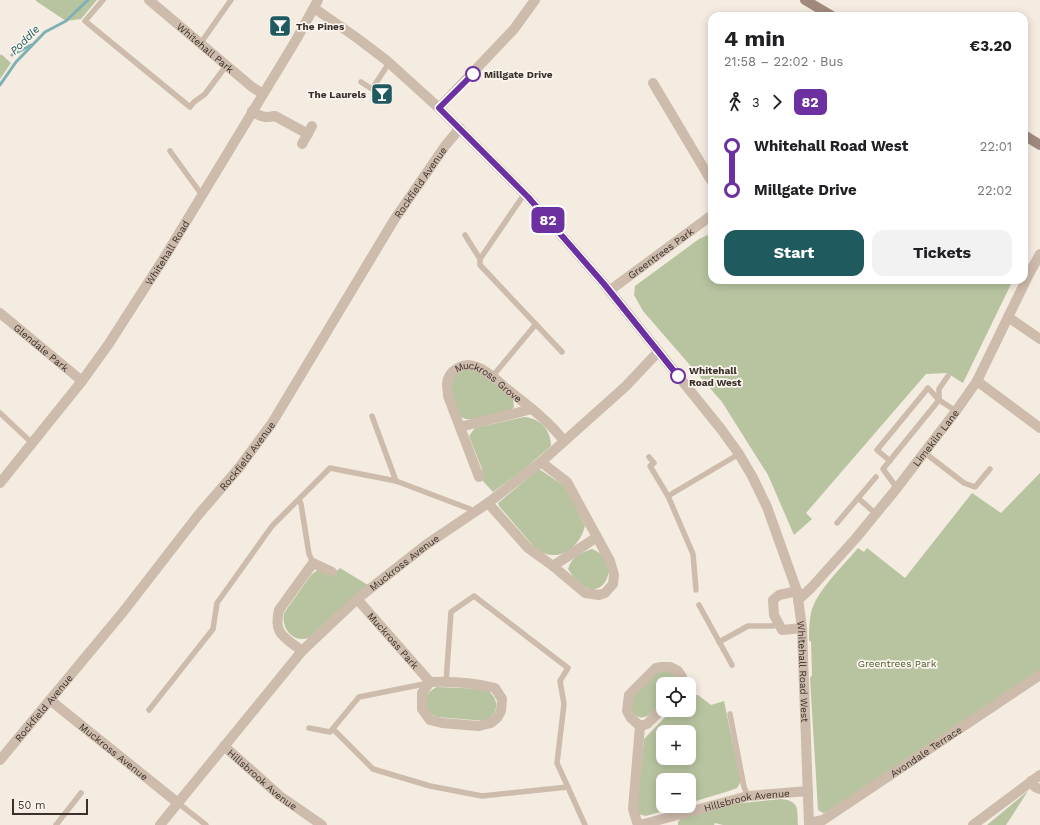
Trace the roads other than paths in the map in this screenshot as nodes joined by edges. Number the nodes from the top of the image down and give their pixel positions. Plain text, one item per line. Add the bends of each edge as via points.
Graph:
1 (103, 0) edge
2 (149, 0) edge
3 (231, 0) edge
4 (535, 0) edge
5 (805, 0) edge
6 (316, 4) edge
7 (825, 12) edge
8 (200, 44) junction
9 (389, 63) junction
10 (226, 66) junction
11 (361, 82) dead end
12 (653, 83) dead end
13 (263, 94) junction
14 (439, 108) junction
15 (252, 111) junction
16 (460, 128) junction
17 (1028, 138) edge
18 (302, 144) dead end
19 (1040, 145) edge
20 (170, 151) dead end
21 (708, 175) edge
22 (525, 193) junction
23 (202, 195) junction
24 (708, 218) edge
25 (465, 235) dead end
26 (1040, 254) edge
27 (480, 259) junction
28 (1028, 269) edge
29 (1021, 284) edge
30 (609, 290) junction
31 (0, 314) edge
32 (1008, 317) junction
33 (536, 324) junction
34 (1040, 339) edge
35 (562, 352) dead end
36 (658, 352) junction
37 (948, 376) dead end
38 (492, 377) junction
39 (977, 380) junction
40 (82, 381) junction
41 (939, 400) junction
42 (532, 409) junction
43 (956, 411) junction
44 (0, 413) edge
45 (372, 416) dead end
46 (460, 427) junction
47 (1040, 428) edge
48 (564, 440) junction
49 (32, 443) junction
50 (925, 453) junction
51 (739, 454) junction
52 (649, 457) dead end
53 (890, 461) junction
54 (541, 462) junction
55 (990, 469) dead end
56 (479, 477) dead end
57 (876, 477) dead end
58 (396, 481) junction
59 (0, 483) edge
60 (897, 488) junction
61 (668, 496) junction
62 (858, 498) junction
63 (299, 500) junction
64 (488, 503) junction
65 (473, 513) junction
66 (876, 514) junction
67 (837, 522) dead end
68 (597, 537) junction
69 (313, 563) junction
70 (553, 566) junction
71 (332, 572) dead end
72 (696, 590) dead end
73 (797, 595) junction
74 (357, 599) junction
75 (700, 605) dead end
76 (779, 624) junction
77 (802, 628) junction
78 (719, 642) junction
79 (302, 651) junction
80 (732, 665) dead end
81 (1040, 675) edge
82 (682, 677) edge
83 (430, 682) junction
84 (446, 682) junction
85 (50, 700) junction
86 (149, 710) dead end
87 (730, 714) dead end
88 (656, 715) edge
89 (640, 726) junction
90 (309, 728) dead end
91 (333, 729) junction
92 (224, 746) junction
93 (0, 760) edge
94 (1036, 778) edge
95 (568, 787) junction
96 (1040, 788) edge
97 (808, 791) junction
98 (81, 794) dead end
99 (748, 796) junction
100 (178, 803) junction
101 (671, 821) edge
102 (809, 824) edge
103 (56, 825) edge
104 (160, 825) edge
105 (206, 825) edge
106 (322, 825) edge
107 (585, 825) edge
108 (639, 825) edge
109 (973, 825) edge

1 - 10 lane via 85,21 190,107 205,94
2 - 8 street, Whitehall Park
3 - 8 lane
4 - 14 street via 514,29
5 - 7 main road
6 - 9 street, Whitehall Road West
6 - 13 street, Whitehall Road
8 - 10 street, Whitehall Park
9 - 11 lane via 372,89
9 - 14 street, Whitehall Road West
10 - 13 street, Whitehall Park
12 - 21 street
13 - 15 street, Whitehall Road
14 - 16 street, Whitehall Road West
15 - 18 street via 260,117 275,116 310,130
15 - 23 street, Whitehall Road
16 - 22 street, Whitehall Road West
16 - 85 street, Rockfield Avenue via 394,220 272,424
17 - 19 main road
20 - 23 lane
22 - 27 lane
22 - 30 street, Whitehall Road West
23 - 40 street, Whitehall Road via 108,345
24 - 30 street, Greentrees Park
25 - 27 lane
26 - 28 street, Limekiln Lane
27 - 33 lane via 480,264
29 - 32 street, Limekiln Lane
30 - 36 street, Whitehall Road West
31 - 40 street, Glendale Park
32 - 34 street
32 - 39 street, Limekiln Lane
33 - 35 lane
33 - 38 lane
36 - 48 street, Muckross Avenue via 626,386
36 - 51 street, Whitehall Road West
37 - 41 lane via 939,389
38 - 42 street, Muckross Grove
38 - 46 street, Muckross Grove via 476,366 468,365 460,366 451,372 447,383 448,396
39 - 43 street, Limekiln Lane
39 - 47 street
40 - 49 street, Whitehall Road
41 - 43 lane
41 - 53 lane
41 - 53 lane via 928,388 877,450
42 - 46 street, Muckross Grove
42 - 48 street, Muckross Grove
43 - 50 street, Limekiln Lane
44 - 49 lane
45 - 58 lane
46 - 56 street, Muckross Grove
48 - 54 street, Muckross Avenue
49 - 59 street, Whitehall Road
50 - 55 lane via 964,483 975,487
50 - 60 street, Limekiln Lane
51 - 61 lane
51 - 73 street, Whitehall Road West via 767,507
52 - 61 lane via 654,463 650,466
53 - 60 lane via 884,469
54 - 64 street, Muckross Avenue
54 - 68 street via 567,482
57 - 62 lane
58 - 63 lane via 330,468
58 - 65 lane via 470,508
60 - 66 street, Limekiln Lane
61 - 72 lane via 693,554
62 - 66 lane
62 - 67 lane
63 - 69 lane
63 - 86 lane via 272,526 217,603 213,629
64 - 65 street, Muckross Avenue
64 - 70 street via 528,548
65 - 74 street, Muckross Avenue via 426,544
66 - 73 street, Limekiln Lane via 812,588
68 - 70 street
68 - 70 street via 610,561 614,575 613,584 605,593 586,593
69 - 71 street
69 - 79 street via 279,610 277,619 277,628 284,637
73 - 76 street via 779,595 773,600 774,615
73 - 77 street, Whitehall Road West
74 - 79 street, Muckross Avenue
74 - 83 street, Muckross Park
75 - 78 lane
76 - 77 street via 782,630
76 - 78 lane via 748,626
77 - 97 street, Whitehall Road West
78 - 80 lane
79 - 92 street, Muckross Avenue
81 - 102 street, Avondale Terrace via 823,820
82 - 89 street via 670,666 656,668 629,695 626,710
83 - 84 street
83 - 84 street via 422,693 422,708 430,720 479,726 491,723 497,718 502,700 495,688 481,684
83 - 91 lane via 360,697
84 - 95 lane via 451,612 474,596 568,668 560,681 564,704 557,763
85 - 93 street, Rockfield Avenue
85 - 100 street, Muckross Avenue
87 - 99 lane
88 - 89 street via 647,724
89 - 108 street via 633,809
90 - 91 lane via 330,732
91 - 95 lane via 372,769 430,786 482,796
92 - 100 street, Muckross Avenue
92 - 106 street, Hillsbrook Avenue via 280,796
94 - 96 street via 1035,787
94 - 109 street
95 - 107 lane
97 - 99 street, Hillsbrook Avenue
97 - 102 street, Whitehall Road West
98 - 103 lane
99 - 101 street, Hillsbrook Avenue
100 - 104 street, Muckross Avenue
100 - 105 lane
101 - 108 street, Hillsbrook Avenue

